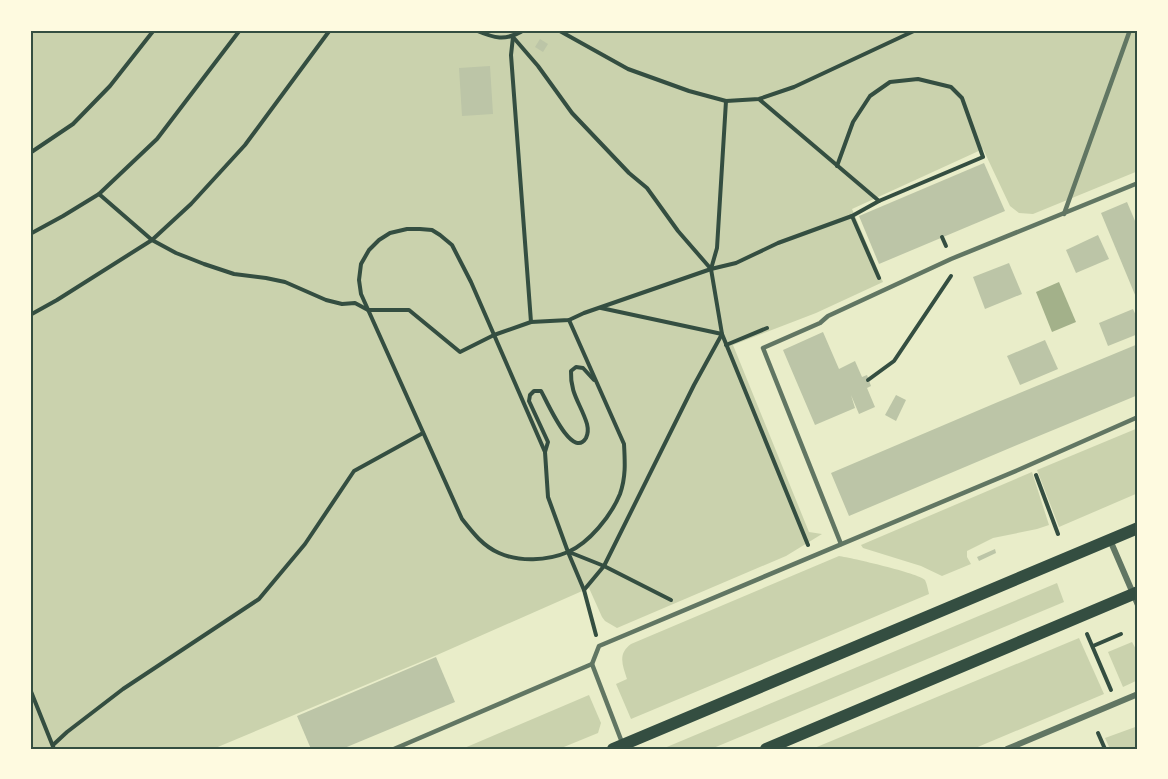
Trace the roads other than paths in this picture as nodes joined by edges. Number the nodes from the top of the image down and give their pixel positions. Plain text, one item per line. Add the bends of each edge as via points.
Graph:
1 (1130, 30) edge
2 (1138, 183) edge
3 (1064, 214) junction
4 (1138, 417) edge
5 (1138, 528) edge
6 (1110, 539) junction
7 (841, 544) junction
8 (1137, 597) edge
9 (592, 664) junction
10 (1138, 694) edge
11 (618, 747) edge
12 (394, 749) edge
13 (765, 749) edge
14 (1007, 749) edge

1 - 3 lane
2 - 3 lane
3 - 7 lane via 951,259 763,348
4 - 7 lane
5 - 6 main road
6 - 8 street
6 - 11 main road
7 - 9 lane via 599,646
8 - 13 main road
9 - 11 lane
9 - 12 lane
10 - 14 street

